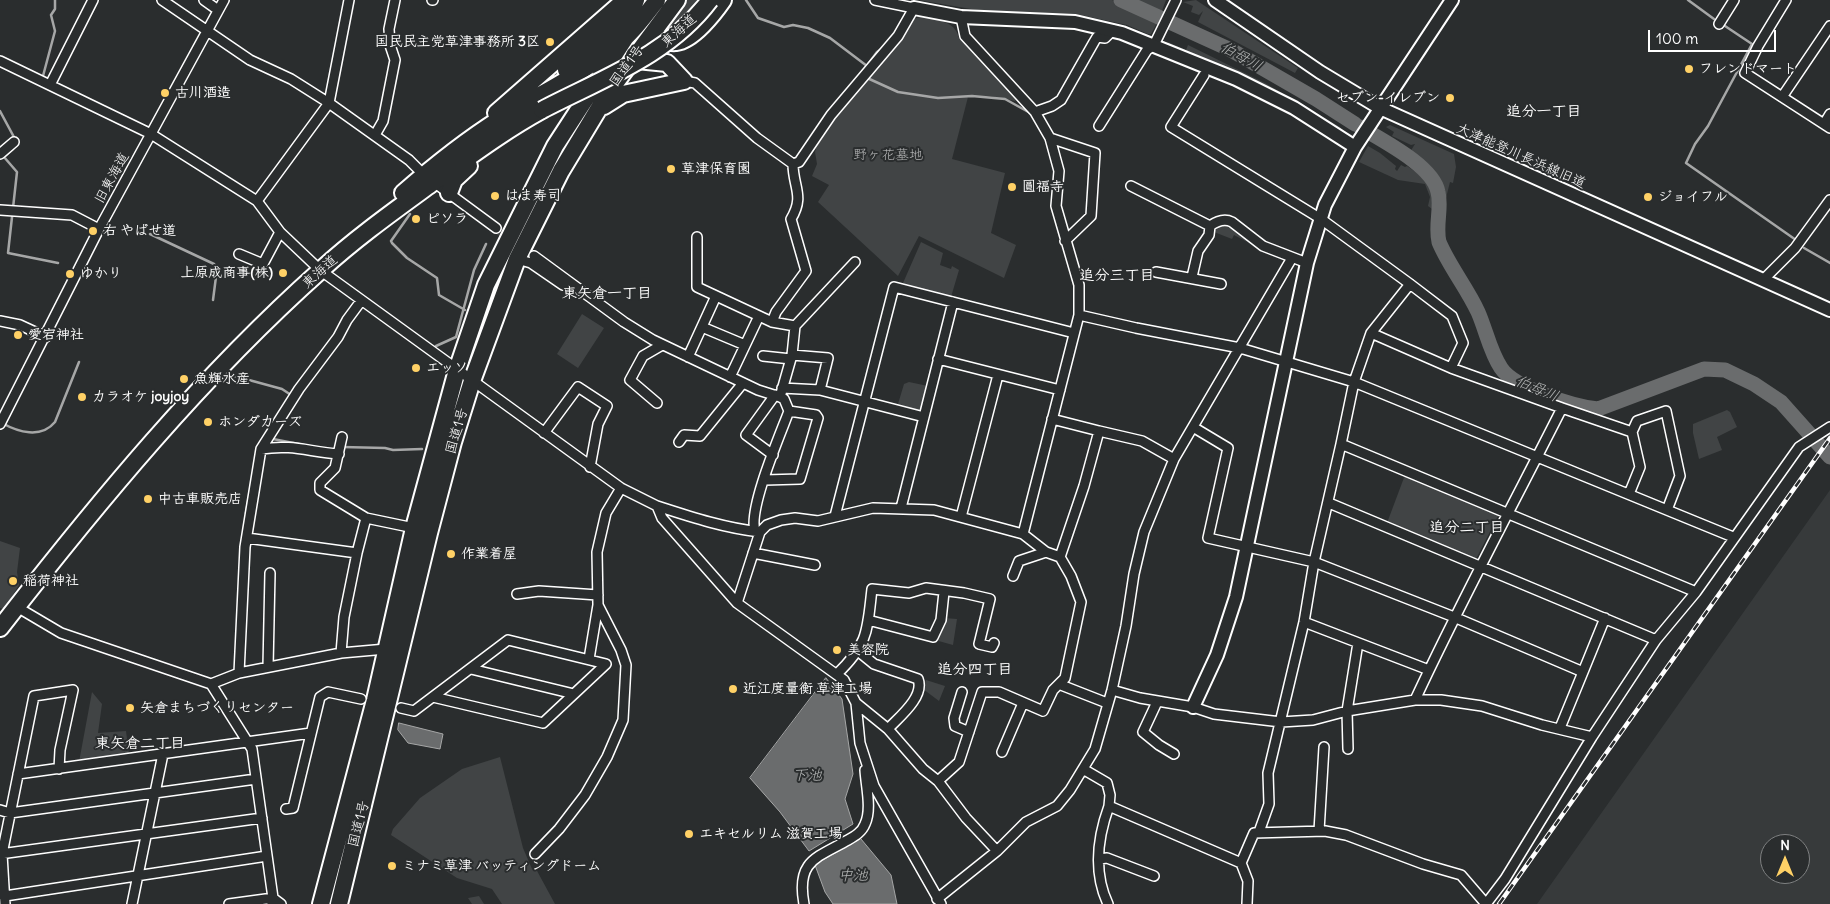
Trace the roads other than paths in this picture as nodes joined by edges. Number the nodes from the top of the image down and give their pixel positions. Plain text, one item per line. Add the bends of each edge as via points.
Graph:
1 (93, 0) edge
2 (162, 0) edge
3 (204, 0) edge
4 (224, 0) edge
5 (349, 0) edge
6 (395, 0) edge
7 (625, 0) edge
8 (636, 0) edge
9 (657, 0) edge
10 (677, 0) edge
11 (710, 0) edge
12 (723, 0) edge
13 (875, 0) edge
14 (1176, 0) edge
15 (1215, 0) edge
16 (1452, 0) edge
17 (1734, 0) edge
18 (1786, 0) edge
19 (914, 8) junction
20 (218, 10) junction
21 (961, 17) junction
22 (1719, 24) dead end
23 (1830, 26) edge
24 (208, 30) junction
25 (1113, 30) junction
26 (626, 37) junction
27 (647, 39) junction
28 (1157, 40) junction
29 (634, 55) junction
30 (0, 60) edge
31 (1204, 75) dead end
32 (627, 79) dead end
33 (684, 81) junction
34 (530, 83) junction
35 (50, 85) junction
36 (1782, 97) junction
37 (329, 103) junction
38 (1380, 108) junction
39 (1035, 112) junction
40 (1830, 114) edge
41 (593, 118) junction
42 (1099, 126) dead end
43 (1827, 126) edge
44 (151, 134) junction
45 (563, 134) junction
46 (375, 135) junction
47 (1050, 138) junction
48 (14, 142) dead end
49 (1356, 144) junction
50 (461, 145) junction
51 (1, 152) edge
52 (793, 164) junction
53 (429, 178) junction
54 (1132, 186) dead end
55 (449, 194) junction
56 (1830, 200) edge
57 (257, 201) junction
58 (0, 210) edge
59 (1320, 219) junction
60 (1210, 226) junction
61 (496, 228) tunnel mouth
62 (99, 229) junction
63 (280, 232) junction
64 (697, 238) dead end
65 (1065, 241) junction
66 (529, 250) junction
67 (239, 254) dead end
68 (1292, 258) junction
69 (517, 259) junction
70 (855, 262) dead end
71 (1307, 264) junction
72 (320, 270) junction
73 (1156, 272) dead end
74 (1192, 277) junction
75 (1763, 280) junction
76 (1221, 284) dead end
77 (1410, 284) junction
78 (716, 296) junction
79 (361, 301) junction
80 (595, 302) junction
81 (953, 302) junction
82 (1830, 310) edge
83 (1079, 315) junction
84 (759, 316) junction
85 (0, 321) edge
86 (772, 322) junction
87 (795, 326) junction
88 (702, 327) junction
89 (1074, 333) junction
90 (1372, 333) junction
91 (46, 337) junction
92 (662, 344) junction
93 (745, 345) junction
94 (1240, 348) junction
95 (763, 356) dead end
96 (688, 357) junction
97 (792, 357) junction
98 (938, 359) junction
99 (1285, 362) junction
100 (1451, 368) junction
101 (457, 370) junction
102 (998, 375) junction
103 (730, 377) junction
104 (472, 381) junction
105 (1354, 382) junction
106 (743, 383) junction
107 (820, 390) junction
108 (1060, 390) junction
109 (779, 393) junction
110 (865, 401) junction
111 (658, 403) dead end
112 (1562, 408) junction
113 (789, 411) junction
114 (924, 417) junction
115 (1052, 419) junction
116 (0, 424) edge
117 (1193, 427) junction
118 (1830, 427) edge
119 (1100, 431) junction
120 (1632, 432) junction
121 (544, 433) junction
122 (342, 436) dead end
123 (679, 442) dead end
124 (1341, 444) junction
125 (261, 449) junction
126 (339, 454) junction
127 (774, 455) junction
128 (1538, 457) junction
129 (1174, 459) junction
130 (590, 467) junction
131 (765, 480) junction
132 (621, 488) junction
133 (1629, 494) junction
134 (1329, 503) junction
135 (657, 506) junction
136 (901, 508) junction
137 (1667, 510) junction
138 (1510, 514) junction
139 (835, 516) junction
140 (961, 517) junction
141 (366, 518) junction
142 (414, 528) junction
143 (757, 531) junction
144 (1023, 534) junction
145 (247, 538) junction
146 (1733, 538) junction
147 (1247, 546) junction
148 (1046, 552) junction
149 (357, 553) junction
150 (753, 554) junction
151 (1060, 558) junction
152 (1314, 562) junction
153 (815, 564) dead end
154 (1480, 566) junction
155 (270, 574) dead end
156 (1012, 576) dead end
157 (944, 592) junction
158 (1696, 592) junction
159 (517, 594) dead end
160 (598, 600) junction
161 (737, 603) junction
162 (17, 607) junction
163 (1454, 617) junction
164 (1605, 618) junction
165 (868, 620) junction
166 (1304, 622) junction
167 (0, 627) edge
168 (1656, 640) junction
169 (1358, 643) junction
170 (994, 644) dead end
171 (386, 649) junction
172 (858, 651) junction
173 (341, 653) junction
174 (589, 659) junction
175 (268, 667) junction
176 (471, 669) junction
177 (1429, 670) junction
178 (1583, 672) junction
179 (239, 673) junction
180 (837, 674) junction
181 (211, 684) junction
182 (1061, 685) junction
183 (1112, 690) junction
184 (962, 692) dead end
185 (574, 694) junction
186 (433, 697) junction
187 (361, 699) dead end
188 (1415, 700) junction
189 (1158, 702) junction
190 (856, 703) junction
191 (1023, 703) junction
192 (1107, 703) junction
193 (1193, 707) junction
194 (401, 708) dead end
195 (1347, 711) junction
196 (1281, 722) junction
197 (1560, 728) junction
198 (888, 729) junction
199 (969, 732) junction
200 (311, 733) junction
201 (1592, 737) junction
202 (248, 742) junction
203 (1324, 747) dead end
204 (1348, 749) dead end
205 (1002, 752) dead end
206 (163, 754) junction
207 (1174, 754) dead end
208 (865, 763) junction
209 (59, 769) junction
210 (1083, 769) junction
211 (18, 774) junction
212 (256, 779) junction
213 (938, 781) junction
214 (155, 793) junction
215 (1108, 806) junction
216 (286, 809) dead end
217 (0, 810) edge
218 (10, 812) junction
219 (262, 818) junction
220 (1319, 831) junction
221 (1259, 832) junction
222 (146, 834) junction
223 (997, 852) junction
224 (1, 854) edge
225 (535, 854) dead end
226 (267, 856) junction
227 (1098, 859) junction
228 (1241, 863) junction
229 (137, 876) junction
230 (1154, 876) dead end
231 (3, 898) edge
232 (939, 901) edge
233 (275, 902) edge
234 (132, 904) edge
235 (229, 904) edge
236 (321, 904) edge
237 (339, 904) edge
238 (804, 904) edge
239 (1108, 904) edge
240 (1247, 904) edge
241 (1486, 904) edge

1 - 35 street
2 - 24 street
3 - 20 street
4 - 20 street, 旧東海道
5 - 37 street
6 - 46 street via 389,29 395,60 383,121
7 - 34 highway
8 - 34 highway via 596,48 552,80 535,85
9 - 26 highway, 東海道
10 - 27 highway, 国道1号
11 - 53 highway, 東海道, bridge via 686,27 657,51 542,110
12 - 27 highway via 710,18 679,42
13 - 19 street
14 - 28 street
15 - 38 street, 大津能登川長浜線旧道 via 1320,72
16 - 38 street
17 - 22 street
18 - 36 street via 1745,71
19 - 21 street
19 - 52 street via 898,36 831,115 799,162
20 - 24 street, 旧東海道
21 - 25 street via 1075,22
21 - 39 street via 965,36
23 - 36 street
24 - 37 street via 250,60
24 - 44 street, 旧東海道
25 - 28 street
25 - 39 street via 1094,42 1061,100
26 - 45 highway, 国道1号
26 - 50 highway, 東海道 via 564,83
27 - 29 highway, 国道1号
28 - 42 street via 1147,50
28 - 49 street via 1294,108
29 - 33 highway via 637,60 667,63
29 - 41 highway, 国道1号
30 - 35 street
31 - 59 street via 1171,127
32 - 33 highway via 641,83 661,78
33 - 41 highway via 617,96
33 - 52 street via 695,83 757,138
34 - 50 highway
35 - 44 street
36 - 43 street
37 - 46 street
37 - 57 street
38 - 49 street
38 - 75 street, 大津能登川長浜線旧道
39 - 47 street
40 - 43 street
41 - 66 highway, 国道1号 via 561,171
44 - 57 street
44 - 62 street, 旧東海道
45 - 55 highway via 567,112 560,108 505,138 454,180
45 - 101 highway, 国道1号 via 493,268
46 - 53 street
47 - 65 street via 1060,171 1056,206
47 - 65 street via 1095,153 1091,216
48 - 51 street
49 - 59 street
50 - 53 highway, 東海道
52 - 86 street via 799,196 798,207 791,219 806,271
53 - 55 street
53 - 72 highway, 東海道
54 - 60 street
55 - 61 street
56 - 75 street via 1795,248
57 - 63 street
58 - 62 street via 72,215
59 - 71 street
59 - 77 street
60 - 68 street via 1227,219 1263,246
60 - 74 street via 1209,235 1198,251
62 - 91 street, 旧東海道
63 - 67 street via 263,264
63 - 72 street
64 - 78 street via 697,288
65 - 83 street via 1079,285
66 - 69 highway, 国道1号
66 - 80 street
66 - 80 street via 598,296
68 - 71 street
68 - 94 street
69 - 80 street via 531,263 592,305
69 - 104 highway, 国道1号
70 - 87 street
71 - 99 street
72 - 79 street
72 - 162 highway, 東海道 via 180,411
73 - 74 street
74 - 76 street
75 - 82 street, 大津能登川長浜線旧道
77 - 90 street
77 - 100 street via 1452,316 1463,343
78 - 84 street
78 - 88 street
79 - 101 street
79 - 125 street
80 - 92 street
81 - 89 street
81 - 98 street
81 - 110 street via 894,287
83 - 89 street
83 - 94 street
84 - 86 street
84 - 93 street
85 - 91 street via 20,325
86 - 87 street
87 - 97 street
88 - 93 street
88 - 96 street
89 - 108 street
90 - 100 street
90 - 105 street
91 - 116 street, 旧東海道
92 - 96 street
92 - 111 street via 644,356 630,380
93 - 103 street
94 - 99 street
94 - 117 street
95 - 97 street
96 - 103 street
97 - 107 street via 828,358
97 - 109 street
98 - 102 street
98 - 114 street
99 - 105 street
99 - 147 street
100 - 112 street
101 - 104 street
101 - 142 highway, 国道1号
102 - 108 street
102 - 140 street
103 - 106 street
104 - 121 street
104 - 237 highway, 国道1号 via 429,533
105 - 124 street
105 - 128 street
106 - 109 street
106 - 123 street via 700,436 684,435
107 - 109 street
107 - 110 street
108 - 115 street
109 - 113 street
109 - 127 street via 746,434
110 - 114 street
110 - 139 street
112 - 120 street
112 - 128 street
113 - 127 street
113 - 131 street via 818,418 800,479
114 - 136 street
115 - 119 street
115 - 144 street
117 - 129 street
117 - 147 street via 1228,448 1208,538
118 - 146 street via 1796,451
119 - 129 street via 1142,441
119 - 151 street
120 - 133 street via 1640,468
120 - 137 street via 1637,421 1666,410 1680,476
121 - 130 street
121 - 130 street via 578,387 607,406 598,424
122 - 126 street
124 - 134 street
124 - 138 street
125 - 126 street via 294,446 319,453
125 - 145 street
126 - 141 street via 336,468 320,483 320,490
127 - 131 street
128 - 133 street
128 - 138 street
129 - 183 street via 1144,532
130 - 132 street
131 - 143 street via 753,518
132 - 135 street
132 - 160 street via 606,513 596,552
133 - 137 street
134 - 152 street
134 - 154 street
135 - 143 street via 692,518
135 - 161 street via 662,518
136 - 139 street via 872,508
136 - 140 street via 934,510
137 - 146 street
138 - 154 street
138 - 158 street
139 - 143 street via 818,521 781,520
140 - 144 street
141 - 142 street
141 - 149 street
142 - 171 highway, 国道1号
143 - 150 street
144 - 148 street
145 - 149 street
145 - 179 street via 242,580
146 - 158 street
147 - 152 street
147 - 193 street via 1227,626
148 - 151 street
148 - 156 street via 1019,561
149 - 173 street via 344,616
150 - 153 street
150 - 161 street
151 - 182 street via 1071,576 1080,602 1066,678
152 - 163 street
152 - 166 street
154 - 163 street
154 - 164 street
155 - 175 street
157 - 165 street via 926,588 909,593 872,589
157 - 165 street via 941,620 933,637
157 - 170 street via 990,600 978,644 992,647
158 - 168 street
159 - 160 street via 539,591
160 - 174 street
160 - 225 street via 626,665 623,720 585,795
161 - 180 street
162 - 167 highway, 東海道
162 - 181 street via 61,633
163 - 177 street
163 - 178 street
164 - 168 street
164 - 178 street
165 - 172 street via 868,631
166 - 169 street
166 - 196 street
168 - 201 street
169 - 177 street
169 - 195 street
171 - 173 street
171 - 236 highway, 国道1号
172 - 180 street
172 - 198 street via 874,664 918,679 920,683 915,699
173 - 175 street
174 - 176 street via 508,640
174 - 185 street via 606,664
175 - 179 street
176 - 185 street
176 - 186 street
177 - 188 street
178 - 197 street
179 - 181 street
180 - 190 street via 847,684
181 - 202 street
182 - 191 street via 1053,690 1044,711
182 - 192 street
183 - 189 street
183 - 192 street
184 - 199 street via 954,718 955,726
185 - 186 street via 543,723
186 - 194 street via 414,712
187 - 200 street via 328,692 320,697
188 - 195 street
188 - 197 street via 1482,706
189 - 193 street
189 - 207 street via 1143,732
190 - 198 street
190 - 208 street
191 - 199 street via 999,692 982,692
191 - 205 street
192 - 210 street via 1095,749
193 - 196 street via 1214,714
195 - 196 street via 1313,720
195 - 204 street
196 - 221 street via 1268,773 1269,804
197 - 201 street
198 - 213 street
199 - 213 street via 959,762
200 - 202 street
200 - 216 street via 293,808
201 - 241 street
202 - 206 street
202 - 212 street
203 - 220 street
206 - 209 street
206 - 214 street
208 - 232 street via 874,786
208 - 238 street via 866,822 855,836 812,859 805,868 802,879
209 - 211 street
209 - 211 street via 73,690 34,696
210 - 215 street via 1107,783
210 - 223 street via 1057,806 1026,822
211 - 218 street
212 - 214 street
212 - 219 street
213 - 223 street
214 - 218 street
214 - 222 street
215 - 227 street via 1097,847
215 - 228 street
217 - 218 street
218 - 224 street
219 - 222 street
219 - 226 street
220 - 221 street
220 - 241 street via 1346,835 1461,875
221 - 228 street via 1254,833
222 - 224 street
222 - 229 street
223 - 232 street
224 - 231 street
226 - 229 street
226 - 233 street
227 - 230 street via 1107,858
227 - 239 street via 1102,890
228 - 240 street via 1248,881
229 - 231 street
229 - 234 street
233 - 235 street

